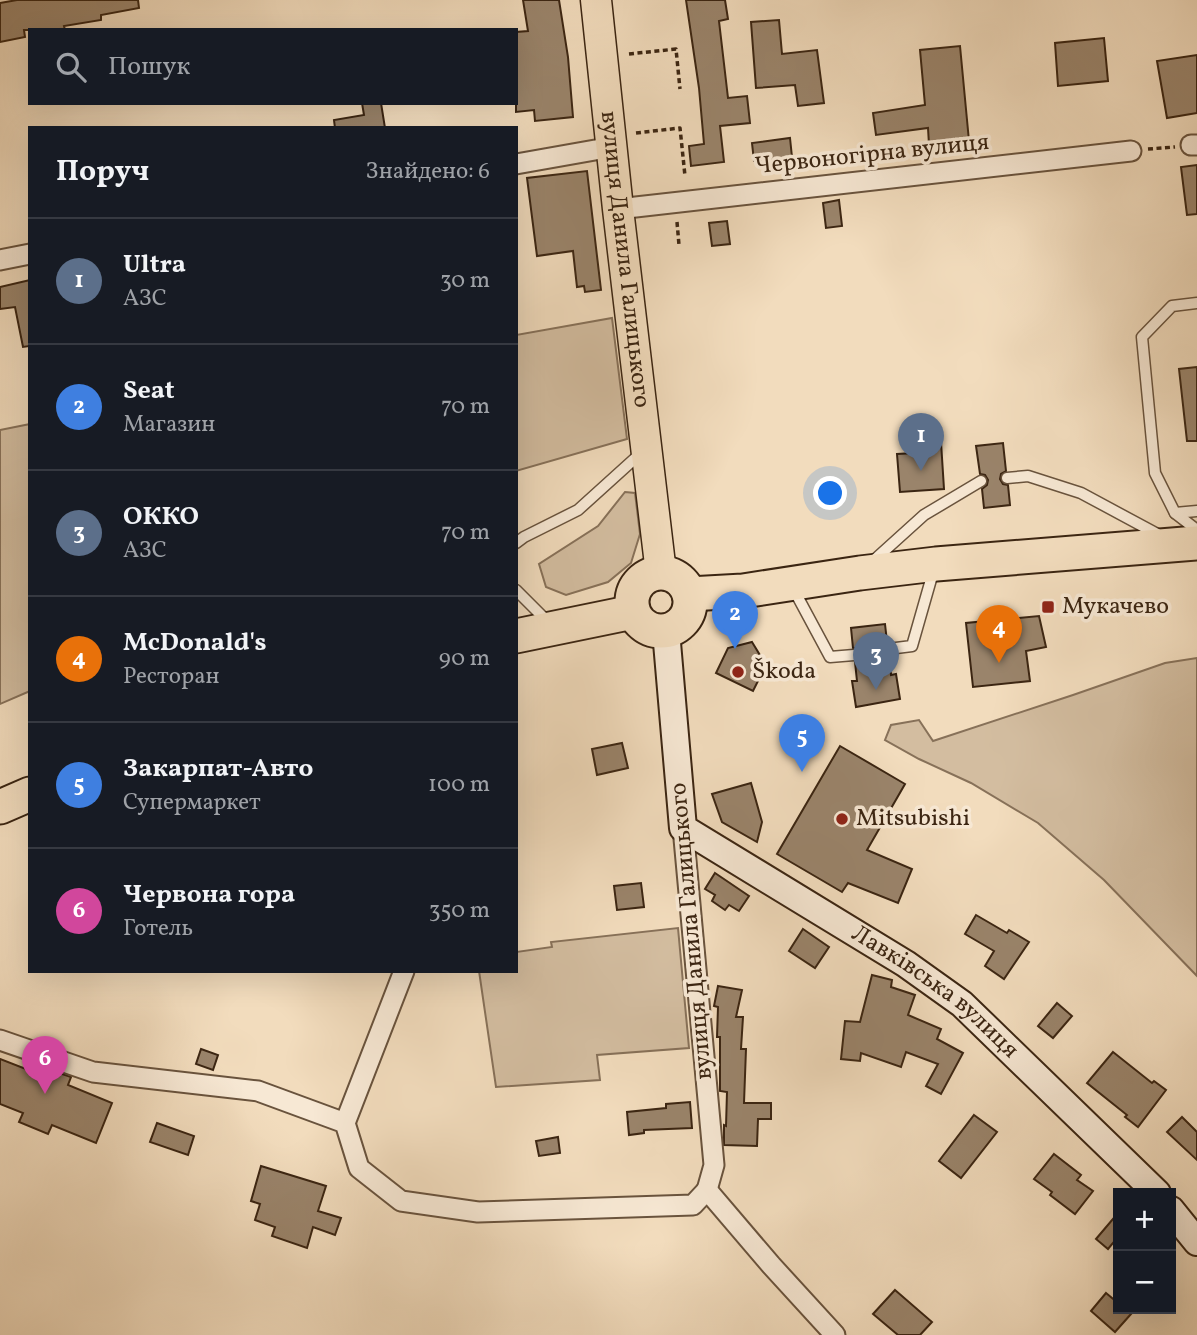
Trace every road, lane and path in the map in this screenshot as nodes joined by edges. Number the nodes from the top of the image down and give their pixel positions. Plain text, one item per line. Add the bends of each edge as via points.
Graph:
1 (596, 0) edge
2 (629, 54) dead end
3 (680, 89) dead end
4 (624, 140) junction
5 (1194, 145) edge
6 (1131, 151) joint
7 (518, 164) edge
8 (685, 176) dead end
9 (618, 209) junction
10 (677, 220) dead end
11 (679, 245) dead end
12 (28, 254) edge
13 (0, 260) edge
14 (1197, 303) edge
15 (646, 448) junction
16 (1007, 478) dead end
17 (981, 481) dead end
18 (1197, 511) edge
19 (1187, 533) edge
20 (518, 542) edge
21 (936, 564) junction
22 (662, 572) junction
23 (860, 573) junction
24 (790, 583) junction
25 (518, 592) edge
26 (689, 594) junction
27 (633, 612) junction
28 (553, 627) junction
29 (666, 631) junction
30 (518, 636) edge
31 (888, 649) dead end
32 (854, 654) dead end
33 (28, 795) edge
34 (0, 807) edge
35 (683, 828) junction
36 (403, 973) edge
37 (0, 1040) edge
38 (345, 1123) junction
39 (1152, 1188) edge
40 (706, 1190) junction
41 (1176, 1216) edge
42 (1197, 1242) edge
43 (835, 1335) edge

1 - 4 main road, вулиця Данила Галицького
2 - 3 path via 676,49
4 - 7 street
4 - 8 path via 680,128
4 - 9 main road, вулиця Данила Галицького
5 - 6 path
6 - 9 street, Червоногірна вулиця
9 - 15 main road, вулиця Данила Галицького
10 - 11 path
12 - 13 street
14 - 19 lane via 1172,306 1142,337 1155,474
15 - 20 lane via 578,510
15 - 22 main road, вулиця Данила Галицького
16 - 19 lane via 1028,476
17 - 23 lane via 924,515
18 - 19 lane
19 - 21 highway
21 - 23 highway
21 - 31 lane via 912,646
22 - 26 highway via 674,575
22 - 27 highway via 641,580 634,589
23 - 24 highway
24 - 26 highway
24 - 32 lane via 830,657
25 - 28 lane
26 - 29 highway via 686,617
27 - 28 highway
27 - 29 highway via 652,630
28 - 30 highway
29 - 35 street, вулиця Данила Галицького
33 - 34 highway
35 - 39 street, Лавківська вулиця via 906,964 962,1004
35 - 40 street, вулиця Данила Галицького via 714,1165
36 - 38 street
37 - 38 street via 93,1072 258,1091
38 - 40 street via 359,1168 401,1201 478,1212 680,1206 693,1205
40 - 43 street
41 - 42 street

